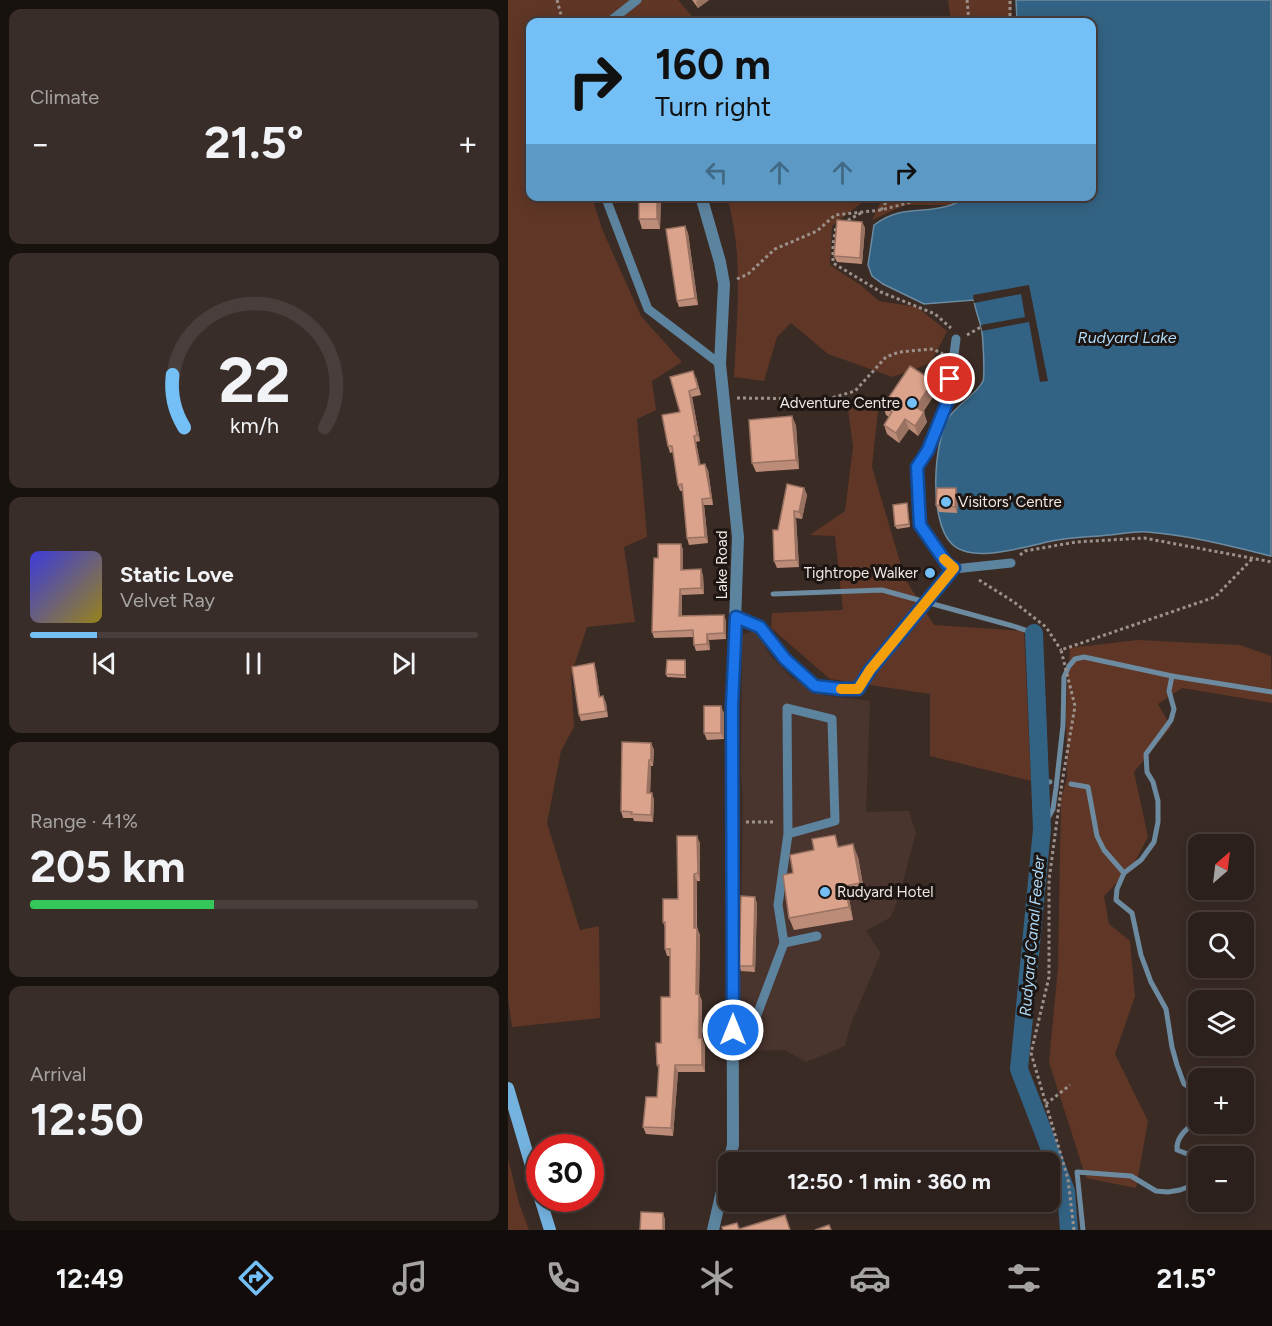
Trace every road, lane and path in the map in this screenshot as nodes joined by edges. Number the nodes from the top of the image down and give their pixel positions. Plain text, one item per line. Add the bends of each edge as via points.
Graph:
1 (557, 0) edge
2 (637, 0) edge
3 (967, 0) edge
4 (1010, 0) edge
5 (562, 18) edge
6 (614, 18) edge
7 (969, 18) edge
8 (1010, 18) edge
9 (607, 201) edge
10 (702, 201) edge
11 (887, 201) edge
12 (915, 201) edge
13 (881, 210) junction
14 (861, 213) junction
15 (724, 284) junction
16 (981, 327) dead end
17 (969, 334) dead end
18 (956, 339) joint
19 (952, 359) junction
20 (720, 364) junction
21 (725, 397) junction
22 (1254, 557) junction
23 (1011, 562) joint
24 (1272, 562) edge
25 (954, 568) junction
26 (736, 617) junction
27 (1061, 650) junction
28 (733, 822) junction
29 (788, 822) junction
30 (788, 834) junction
31 (817, 936) dead end
32 (784, 943) junction
33 (733, 1053) junction
34 (1070, 1085) dead end
35 (508, 1088) edge
36 (1046, 1104) junction
37 (526, 1149) edge
38 (732, 1152) edge
39 (718, 1209) edge
40 (545, 1212) edge
41 (550, 1230) edge
42 (713, 1230) edge
43 (1074, 1230) edge

1 - 5 path
2 - 6 lane
3 - 7 path
4 - 8 path
9 - 20 lane via 648,309
10 - 15 street, Lake Road
11 - 13 path
12 - 13 path
13 - 14 path
14 - 15 path via 835,215 817,231 775,249 748,274
14 - 18 path via 836,227 833,263 881,292 935,314 953,330
15 - 20 street, Lake Road
16 - 17 path
18 - 19 lane
19 - 21 path via 933,349 899,352 886,357 855,391 828,399
19 - 25 lane via 948,400 917,467 920,525 947,564
20 - 21 street, Lake Road
21 - 26 street, Lake Road via 738,537
22 - 23 path via 1144,538 1025,551
22 - 24 path
22 - 27 path via 1215,597
23 - 25 lane
25 - 26 lane via 858,689 815,686 785,659 760,627
25 - 27 path via 1014,602 1046,627
26 - 28 street, Lake Road
27 - 36 path via 1075,706 1049,880 1049,976 1031,1053
28 - 29 path
28 - 33 street, Lake Road
29 - 30 lane
29 - 30 lane via 787,708 832,719 835,821
30 - 32 lane via 778,904
31 - 32 lane
32 - 33 lane via 746,1044
33 - 38 street, Lake Road
34 - 36 path
35 - 37 street
36 - 43 path via 1068,1179
39 - 42 street, Lake Road
40 - 41 street

